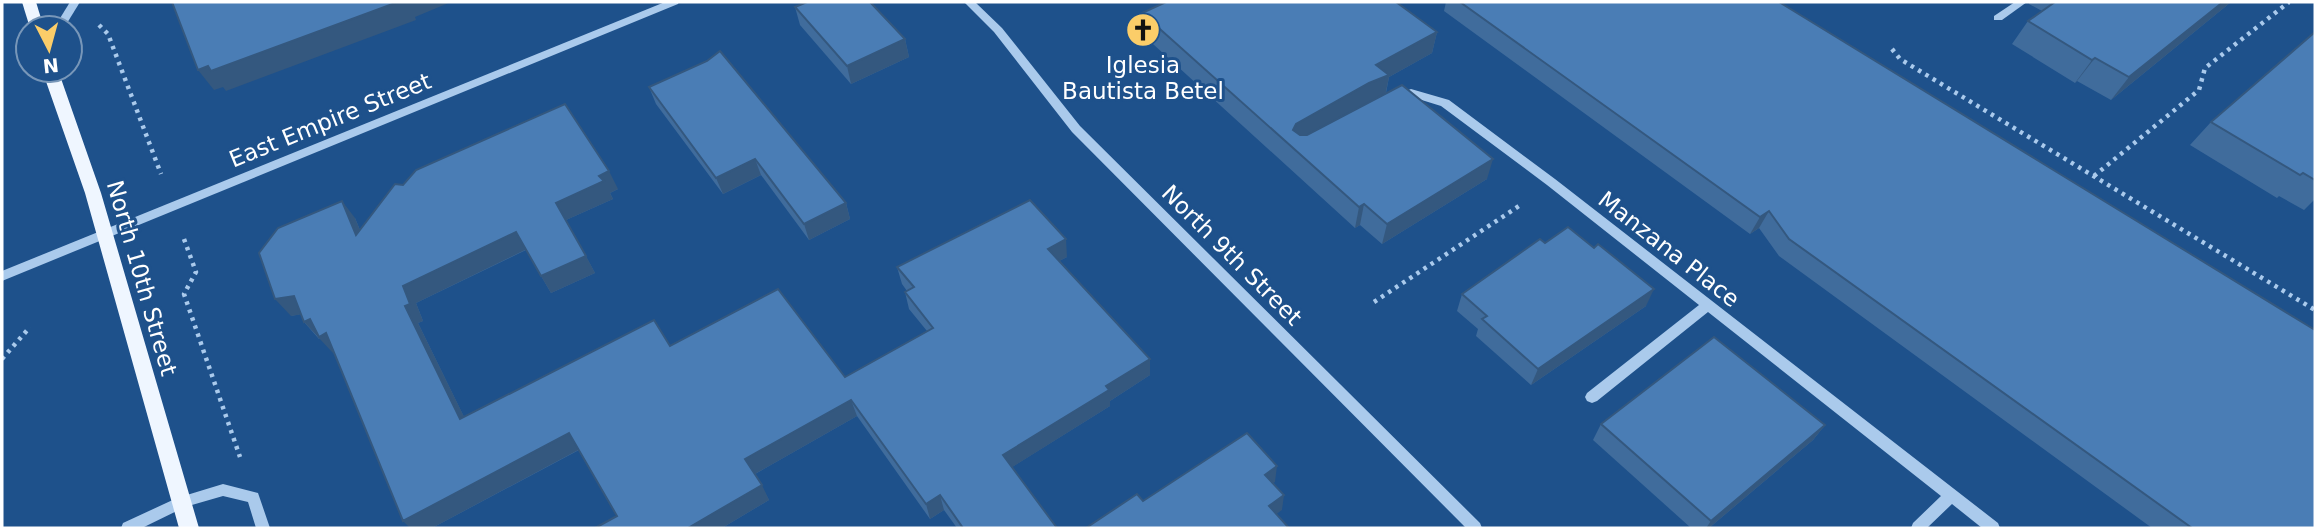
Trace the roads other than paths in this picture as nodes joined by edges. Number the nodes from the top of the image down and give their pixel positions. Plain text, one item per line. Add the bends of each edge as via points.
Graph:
1 (674, 2) edge
2 (970, 2) edge
3 (2022, 2) edge
4 (1998, 18) dead end
5 (55, 84) edge
6 (1381, 105) edge
7 (103, 235) junction
8 (2, 276) edge
9 (1707, 306) junction
10 (1592, 397) dead end
11 (1951, 495) junction
12 (253, 497) joint
13 (182, 502) junction
14 (128, 528) edge
15 (189, 528) edge
16 (263, 528) edge
17 (1475, 528) edge
18 (1918, 528) edge
19 (1993, 528) edge

1 - 7 street, East Empire Street
2 - 17 street, North 9th Street via 998,30 1076,129
3 - 4 street
5 - 7 main road, North 10th Street
6 - 9 street, Manzana Place via 1411,93 1445,103
7 - 8 street, East Empire Street
7 - 13 main road, North 10th Street
9 - 10 street
9 - 11 street, Manzana Place
11 - 18 street
11 - 19 street, Manzana Place
12 - 13 lane via 223,491
12 - 16 street
13 - 14 street
13 - 15 main road, North 10th Street

